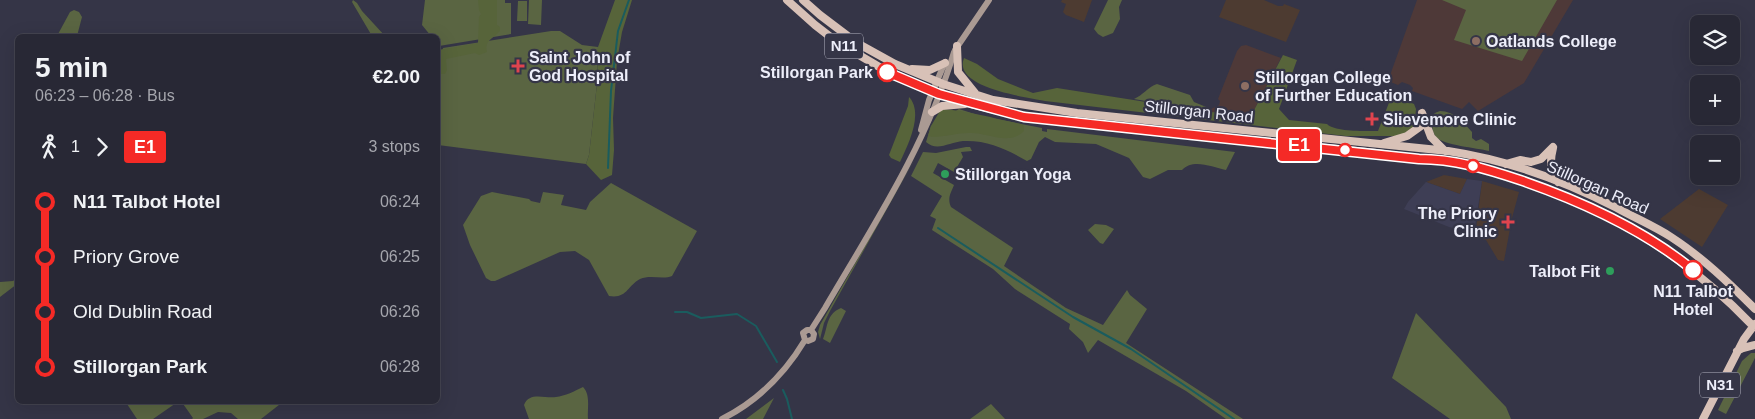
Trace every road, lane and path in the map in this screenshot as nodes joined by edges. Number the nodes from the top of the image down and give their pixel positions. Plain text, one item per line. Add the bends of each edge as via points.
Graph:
1 (787, 0) edge
2 (803, 0) edge
3 (989, 0) edge
4 (956, 49) junction
5 (945, 63) junction
6 (908, 70) junction
7 (940, 82) junction
8 (936, 93) junction
9 (975, 94) junction
10 (969, 103) junction
11 (932, 112) junction
12 (1422, 113) dead end
13 (1421, 126) dead end
14 (919, 139) junction
15 (1382, 144) junction
16 (1445, 151) junction
17 (1506, 164) junction
18 (1558, 182) junction
19 (1755, 309) edge
20 (1754, 325) edge
21 (1755, 344) edge
22 (1737, 351) junction
23 (722, 419) edge
24 (1703, 419) edge

1 - 8 highway, Stillorgan Road / N11 via 837,42 881,68
2 - 6 highway, Stillorgan Road / N11 via 857,43
3 - 4 main road
4 - 5 main road
4 - 7 main road
4 - 9 highway via 958,72
5 - 6 highway via 930,70
5 - 7 main road
6 - 7 highway, Stillorgan Road / N11
7 - 8 main road
7 - 9 highway, Stillorgan Road / N11
8 - 10 highway, Stillorgan Road / N11
8 - 11 main road
8 - 14 main road via 923,117
9 - 15 highway, Stillorgan Road / N11 via 993,100 1077,113
10 - 11 highway via 942,106
10 - 20 highway, Stillorgan Road / N11 via 1032,118 1436,159 1488,170 1565,196 1640,233 1685,263
11 - 14 main road
12 - 16 highway via 1431,137
13 - 15 highway, N11 via 1407,136
14 - 23 main road via 811,330 813,339 805,340 779,377 753,401
15 - 16 highway, Stillorgan Road / N11
16 - 17 highway, Stillorgan Road / N11
17 - 18 highway, Stillorgan Road / N11
17 - 18 highway via 1540,159 1553,147 1550,161
18 - 19 highway, Stillorgan Road / N11 via 1613,205 1671,237 1701,259
20 - 22 highway, N31
21 - 22 highway, N31
22 - 24 highway, N31

